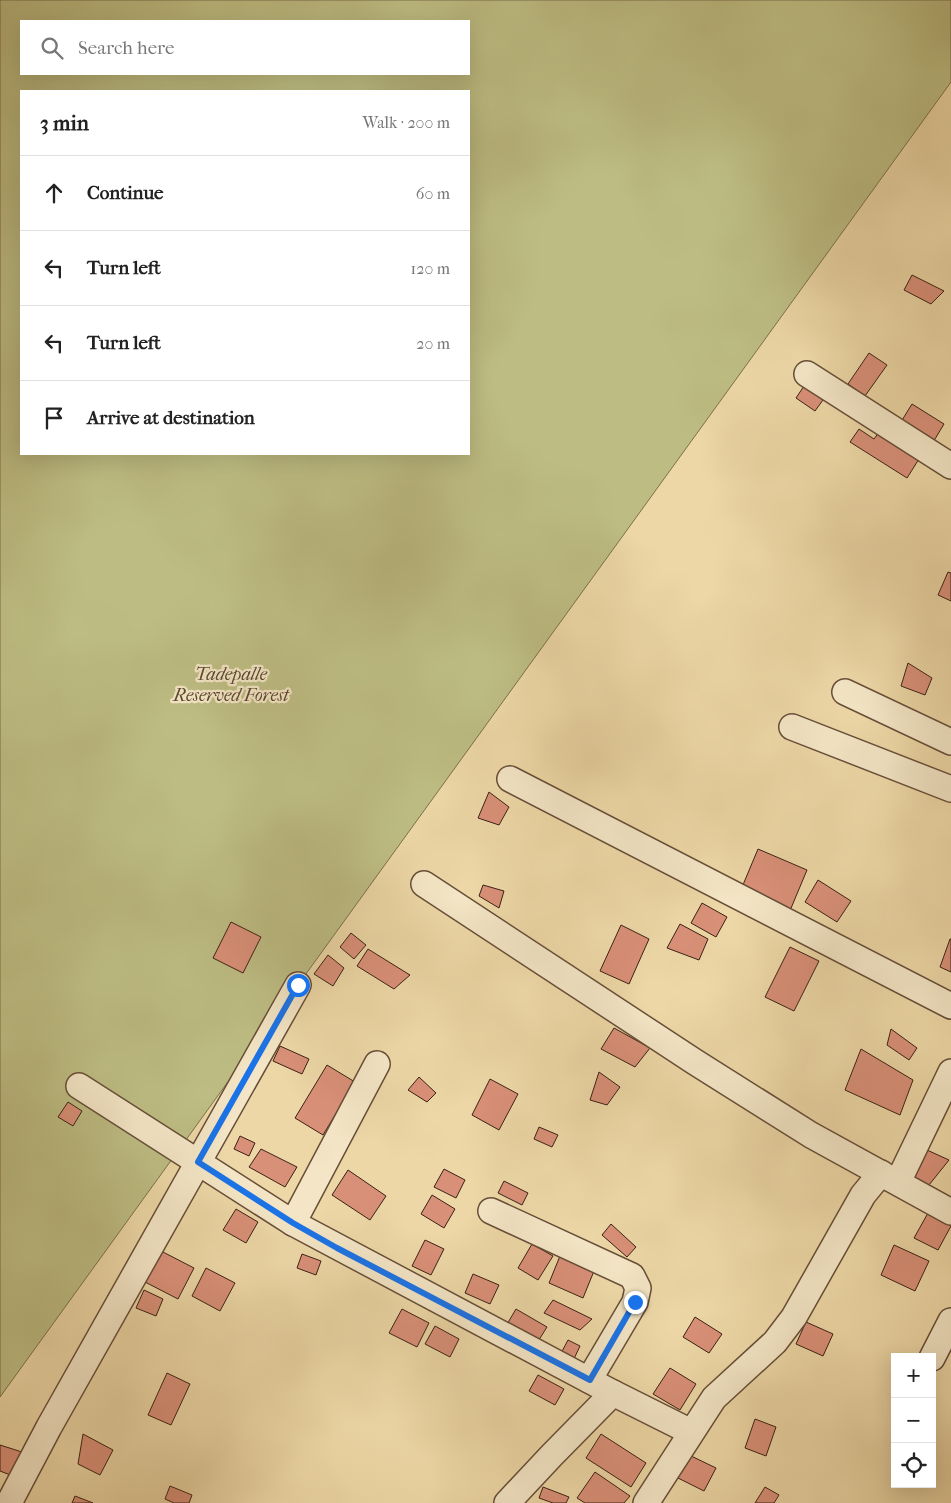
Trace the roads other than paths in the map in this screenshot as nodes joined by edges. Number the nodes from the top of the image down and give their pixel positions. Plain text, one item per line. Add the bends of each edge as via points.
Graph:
1 (807, 374) dead end
2 (949, 461) edge
3 (845, 692) dead end
4 (792, 727) dead end
5 (951, 742) edge
6 (510, 779) dead end
7 (951, 789) edge
8 (424, 884) dead end
9 (298, 985) dead end
10 (951, 1006) edge
11 (377, 1064) dead end
12 (951, 1072) edge
13 (79, 1086) dead end
14 (198, 1162) junction
15 (890, 1177) junction
16 (491, 1211) dead end
17 (951, 1212) edge
18 (293, 1223) junction
19 (951, 1321) edge
20 (935, 1353) edge
21 (590, 1380) junction
22 (614, 1393) junction
23 (691, 1432) junction
24 (8, 1503) edge
25 (507, 1503) edge
26 (646, 1503) edge

1 - 2 street
3 - 5 street
4 - 7 street
6 - 10 street
8 - 15 street via 811,1135
9 - 14 street
11 - 18 street
12 - 15 street
13 - 14 street
14 - 18 street
14 - 24 street
15 - 17 street
15 - 23 street via 863,1195 783,1333 714,1398
16 - 21 street via 632,1276 638,1288 635,1302
18 - 21 street
19 - 20 street
21 - 22 street
22 - 23 street
22 - 25 street
23 - 26 street

